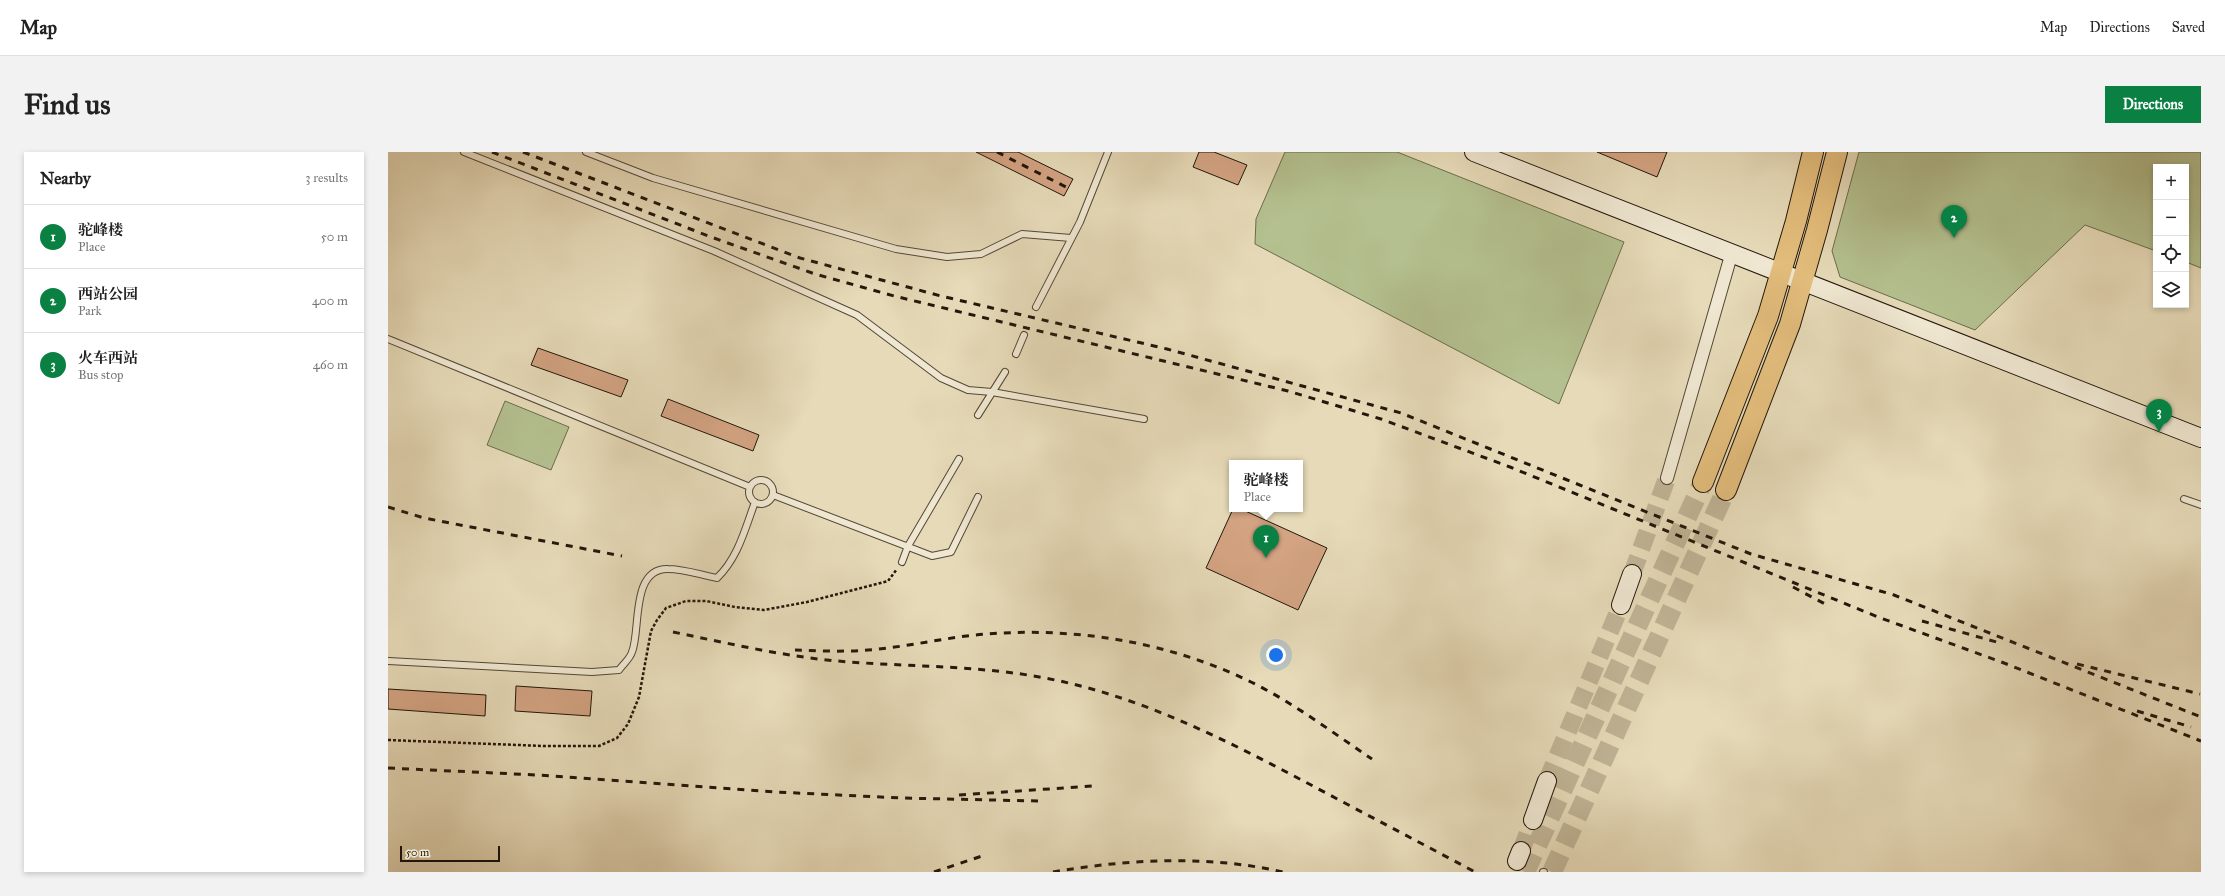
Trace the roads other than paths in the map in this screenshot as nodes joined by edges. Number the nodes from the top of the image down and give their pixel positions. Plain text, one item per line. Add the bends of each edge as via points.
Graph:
1 (464, 152) edge
2 (586, 152) edge
3 (1108, 152) edge
4 (1474, 152) edge
5 (1813, 152) edge
6 (1837, 152) edge
7 (1071, 238) junction
8 (1732, 252) junction
9 (1781, 272) junction
10 (1803, 280) junction
11 (1036, 308) dead end
12 (1024, 335) dead end
13 (388, 339) edge
14 (1016, 354) dead end
15 (1005, 372) dead end
16 (992, 392) junction
17 (978, 415) dead end
18 (1144, 419) dead end
19 (2201, 438) edge
20 (959, 459) dead end
21 (1667, 478) tunnel mouth
22 (1703, 482) tunnel mouth
23 (750, 487) junction
24 (1726, 490) tunnel mouth
25 (773, 496) junction
26 (978, 498) dead end
27 (2184, 499) dead end
28 (755, 502) junction
29 (2201, 505) edge
30 (908, 546) junction
31 (902, 562) road end
32 (1632, 574) tunnel mouth
33 (1621, 605) tunnel mouth
34 (388, 661) edge
35 (1547, 781) tunnel mouth
36 (1533, 820) tunnel mouth

1 - 16 lane via 714,251 857,315 941,378 968,390
2 - 7 lane via 653,178 896,249 947,258 981,254 1022,234
3 - 7 lane
4 - 8 street
5 - 9 main road
6 - 10 main road
7 - 11 lane
8 - 9 street
8 - 21 street
9 - 10 street
9 - 22 main road via 1768,316
10 - 19 street
10 - 24 main road via 1790,324
12 - 14 lane
13 - 23 lane
15 - 16 lane
16 - 17 lane
16 - 18 lane
20 - 30 lane
23 - 25 lane via 760,480 767,481 774,491
23 - 28 lane via 749,491
25 - 28 lane via 763,504
25 - 30 lane
26 - 30 lane via 951,552 932,556
27 - 29 lane
28 - 34 lane via 737,552 729,567 717,578 668,569 657,571 647,579 638,609 633,651 619,670 592,672
30 - 31 lane
32 - 33 street
35 - 36 street

